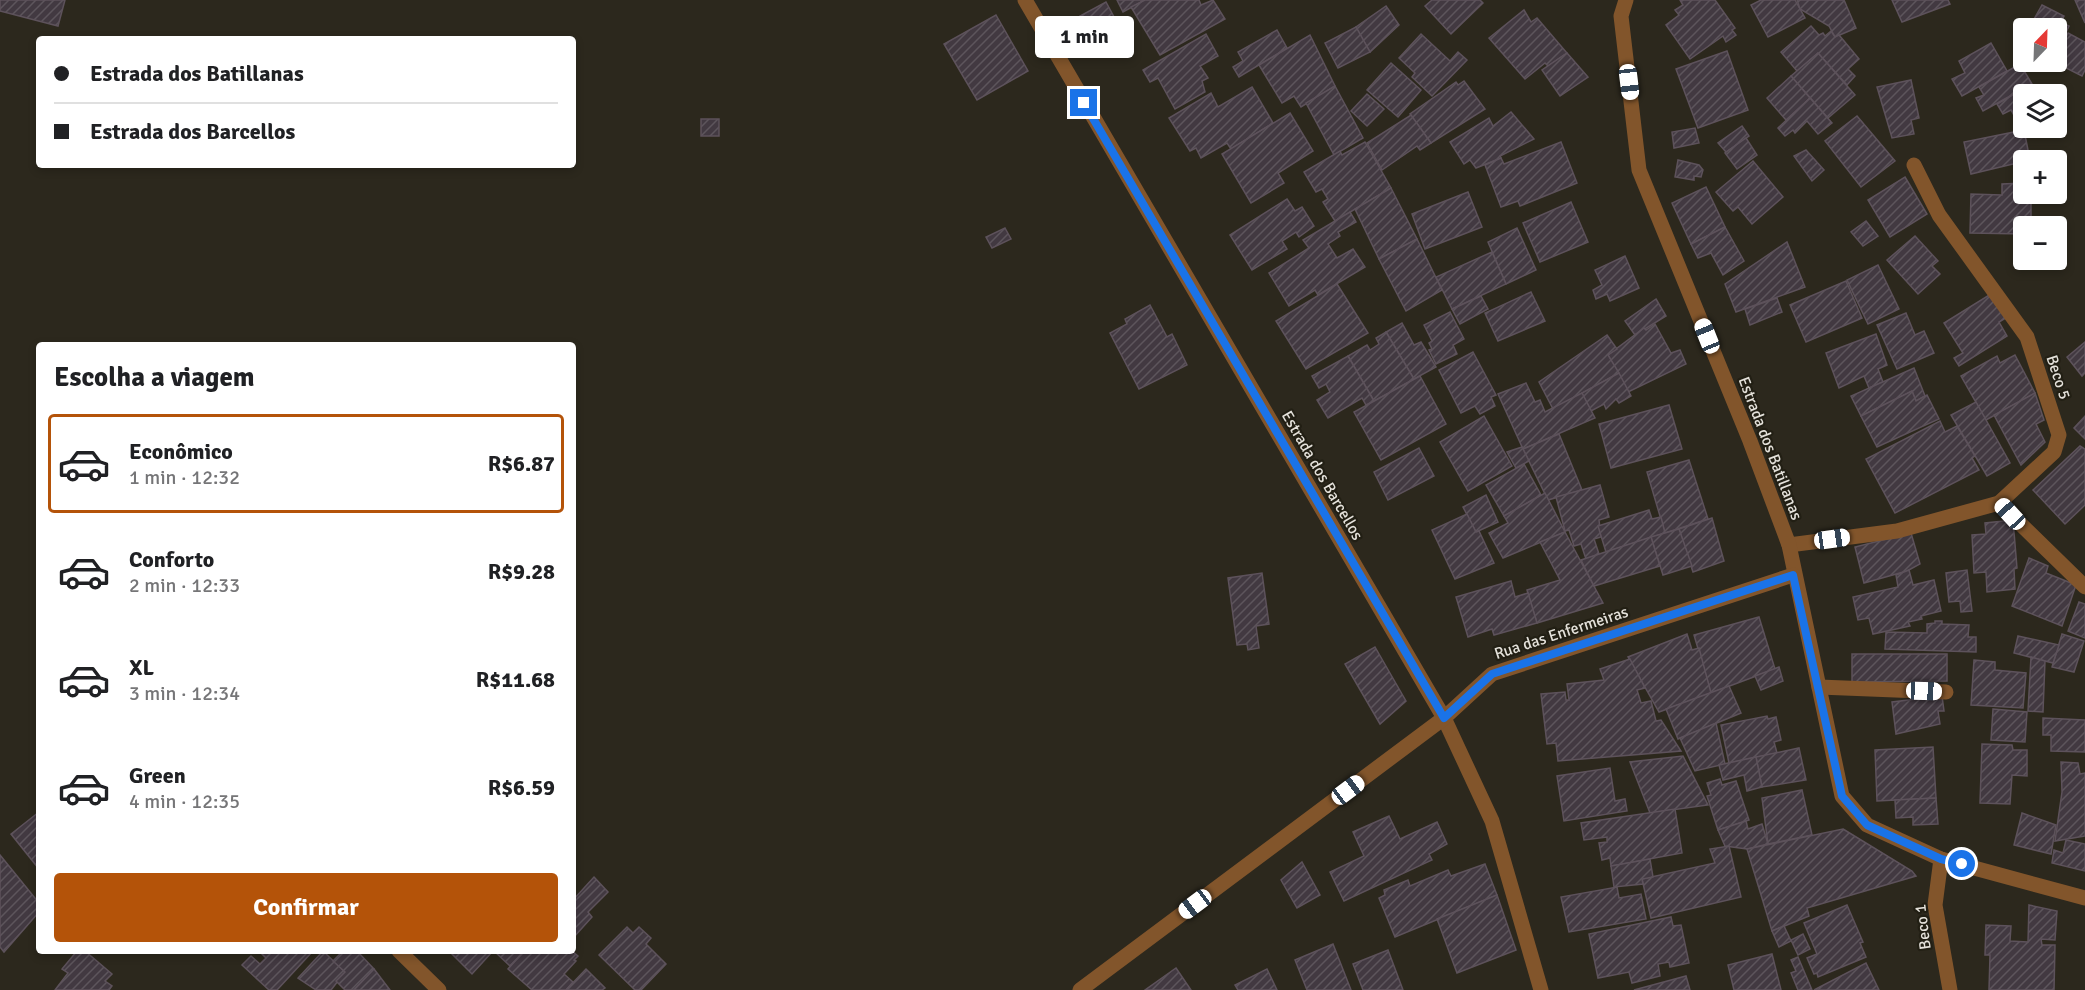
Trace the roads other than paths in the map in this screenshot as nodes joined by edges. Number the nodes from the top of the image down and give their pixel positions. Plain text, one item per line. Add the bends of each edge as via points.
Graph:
1 (1025, 0) edge
2 (1626, 0) edge
3 (1914, 165) dead end
4 (1999, 503) junction
5 (1789, 545) junction
6 (1793, 575) junction
7 (2085, 587) edge
8 (1819, 687) junction
9 (1946, 692) dead end
10 (1444, 718) junction
11 (1941, 859) junction
12 (2085, 898) edge
13 (402, 954) edge
14 (439, 990) edge
15 (1080, 990) edge
16 (1541, 990) edge
17 (1950, 990) edge

1 - 10 street, Estrada dos Barcellos
2 - 5 street, Estrada dos Batillanas via 1621,16 1639,170
3 - 4 street, Beco 5 via 1939,215 2027,337 2059,435 2054,452
4 - 5 street, Beco 5 via 1897,531
4 - 7 street
5 - 6 street, Estrada dos Batillanas
6 - 8 street, Estrada dos Batillanas
6 - 10 street, Rua das Enfermeiras via 1492,674
8 - 9 street
8 - 11 street, Estrada dos Batillanas via 1842,796 1867,825
10 - 15 street, Rua das Enfermeiras
10 - 16 street, Estrada dos Barcellos via 1492,821
11 - 12 street, Estrada dos Batillanas
11 - 17 street, Beco 1 via 1935,905
13 - 14 street

